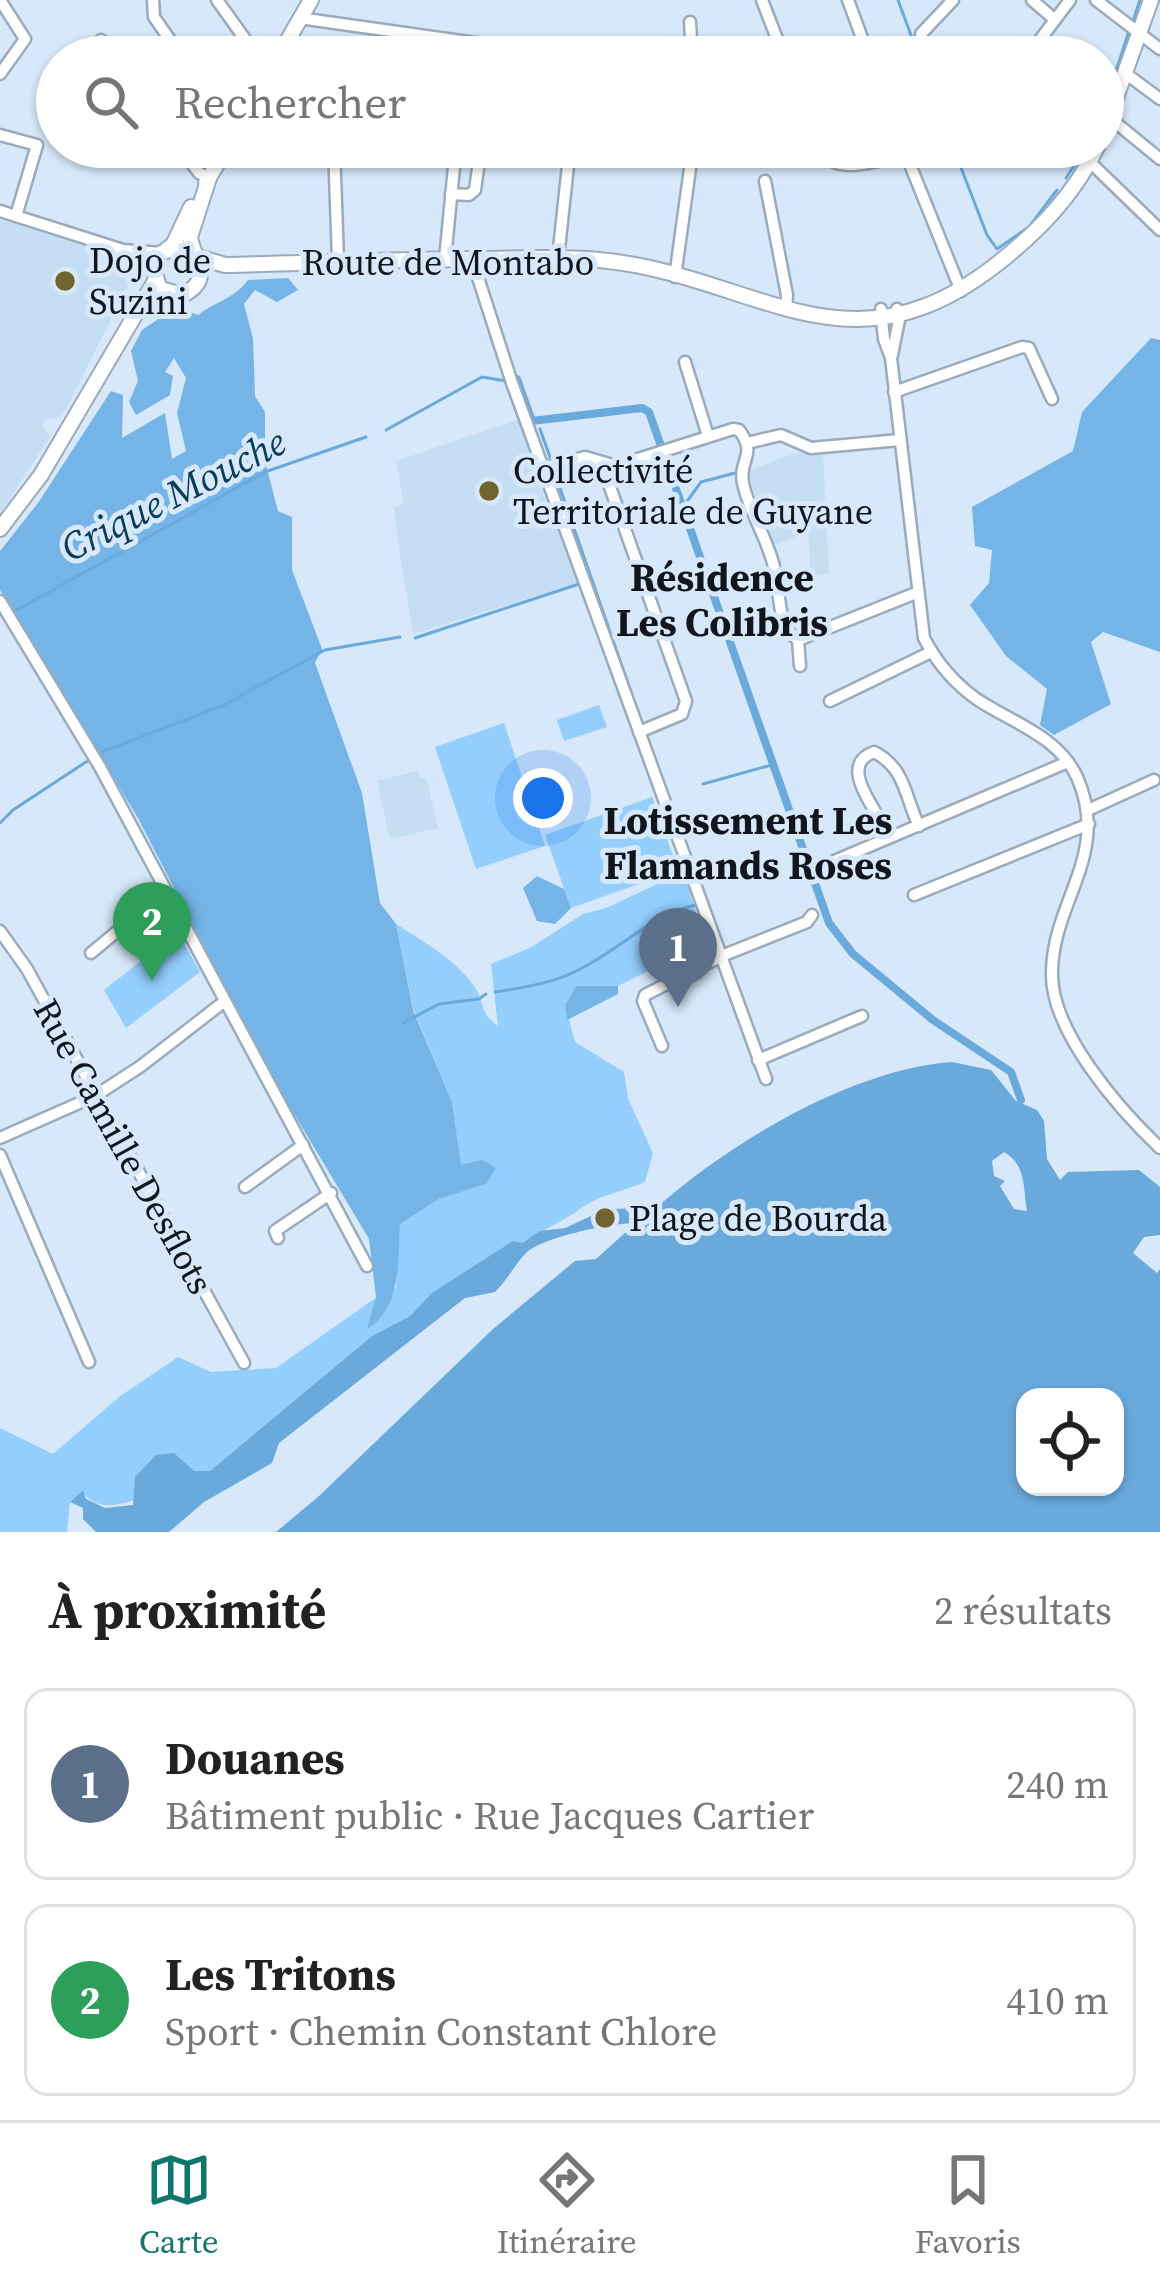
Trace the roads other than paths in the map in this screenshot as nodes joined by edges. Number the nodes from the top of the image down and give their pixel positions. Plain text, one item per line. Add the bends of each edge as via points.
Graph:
1 (0, 0) edge
2 (153, 0) edge
3 (217, 0) edge
4 (308, 0) edge
5 (762, 0) edge
6 (848, 0) edge
7 (953, 0) edge
8 (1032, 0) edge
9 (1070, 0) edge
10 (1096, 0) edge
11 (1151, 0) edge
12 (299, 18) junction
13 (1054, 20) junction
14 (690, 22) dead end
15 (921, 34) dead end
16 (1139, 34) junction
17 (167, 36) edge
18 (243, 36) edge
19 (289, 36) edge
20 (425, 36) edge
21 (691, 36) edge
22 (776, 36) edge
23 (861, 36) edge
24 (1042, 36) edge
25 (1160, 49) edge
26 (0, 74) edge
27 (1125, 74) junction
28 (1124, 77) edge
29 (1160, 99) edge
30 (1124, 129) edge
31 (0, 135) edge
32 (36, 145) edge
33 (36, 148) edge
34 (1160, 159) edge
35 (195, 168) edge
36 (215, 168) edge
37 (335, 168) edge
38 (454, 168) edge
39 (479, 168) edge
40 (568, 168) edge
41 (690, 168) edge
42 (911, 168) edge
43 (1086, 168) edge
44 (1096, 168) edge
45 (209, 178) junction
46 (765, 181) dead end
47 (451, 194) junction
48 (0, 212) edge
49 (16, 216) junction
50 (1160, 230) edge
51 (122, 250) junction
52 (164, 251) junction
53 (195, 255) junction
54 (558, 258) junction
55 (445, 259) junction
56 (472, 259) junction
57 (338, 260) junction
58 (248, 264) junction
59 (675, 277) junction
60 (154, 278) junction
61 (196, 287) junction
62 (959, 287) junction
63 (176, 295) junction
64 (786, 310) junction
65 (889, 313) junction
66 (130, 328) junction
67 (891, 358) junction
68 (685, 362) dead end
69 (894, 392) junction
70 (1052, 399) dead end
71 (708, 436) junction
72 (900, 440) junction
73 (747, 443) junction
74 (616, 466) junction
75 (544, 468) junction
76 (0, 529) edge
77 (916, 592) junction
78 (0, 601) edge
79 (798, 640) junction
80 (931, 652) junction
81 (800, 666) dead end
82 (830, 700) dead end
83 (639, 732) junction
84 (1068, 762) junction
85 (1154, 780) dead end
86 (1088, 817) junction
87 (919, 826) junction
88 (889, 837) junction
89 (832, 862) dead end
90 (914, 895) dead end
91 (160, 896) dead end
92 (812, 915) dead end
93 (0, 931) edge
94 (92, 953) dead end
95 (724, 955) junction
96 (225, 1001) junction
97 (862, 1016) dead end
98 (662, 1046) dead end
99 (758, 1060) junction
100 (766, 1079) dead end
101 (95, 1096) junction
102 (0, 1138) edge
103 (303, 1145) junction
104 (1160, 1148) edge
105 (0, 1154) edge
106 (245, 1186) dead end
107 (331, 1193) junction
108 (278, 1238) dead end
109 (367, 1266) dead end
110 (89, 1362) dead end
111 (244, 1364) dead end

1 - 26 street via 25,39
2 - 17 street
3 - 18 street
4 - 12 main road
5 - 22 street
6 - 23 street
7 - 15 street
8 - 13 street
9 - 13 street
10 - 16 street
11 - 16 main road
12 - 19 main road
12 - 20 street
13 - 24 street
14 - 21 street
16 - 25 street
16 - 27 main road
27 - 28 main road
27 - 29 street
30 - 34 street
31 - 32 street
33 - 49 street
35 - 45 street
36 - 45 main road
37 - 57 street
38 - 47 street
39 - 47 street via 476,190
40 - 54 street
41 - 59 street
42 - 62 street
43 - 62 main road, Route de Montabo via 1045,223
44 - 50 street
45 - 52 main road
45 - 53 main road via 190,237
46 - 64 street
47 - 55 street
48 - 49 street
49 - 51 street
51 - 52 street
51 - 60 street
52 - 53 main road
52 - 60 main road
53 - 58 main road, Route de Montabo
53 - 61 main road via 202,271
54 - 56 main road, Route de Montabo
54 - 59 main road, Route de Montabo
55 - 56 main road, Route de Montabo
55 - 57 main road, Route de Montabo
56 - 75 street
57 - 58 main road, Route de Montabo
58 - 61 main road, Route de Montabo
59 - 64 main road, Route de Montabo
60 - 63 main road
60 - 66 main road
61 - 63 main road
62 - 65 main road, Route de Montabo via 929,306
63 - 66 main road
64 - 65 main road, Route de Montabo via 843,320
65 - 67 street
65 - 67 street
66 - 76 main road
67 - 69 street
68 - 71 street
69 - 70 street via 1022,347
69 - 72 street
71 - 73 street via 739,430
71 - 74 street
72 - 73 street via 816,448 781,435
72 - 77 street
73 - 79 street via 743,483 775,571 781,613
74 - 75 street via 585,458
74 - 83 street via 610,487 686,701 682,714
75 - 83 street
77 - 79 street
77 - 80 street
78 - 96 street
79 - 81 street
80 - 82 street
80 - 84 street via 976,699 1051,743
83 - 95 street
84 - 86 street
84 - 87 street
85 - 86 street
86 - 90 street
86 - 104 street via 1053,988 1087,1066
87 - 88 street
87 - 88 street via 895,770 874,752 863,755 859,783
88 - 89 street
91 - 94 street
92 - 95 street
93 - 101 street, Rue Camille Desflots
95 - 98 street via 645,995
95 - 99 street
96 - 101 street
96 - 103 street
97 - 99 street
99 - 100 street
101 - 102 street
101 - 111 street, Rue Camille Desflots
103 - 106 street
103 - 107 street
105 - 110 street
107 - 108 street via 275,1231
107 - 109 street

